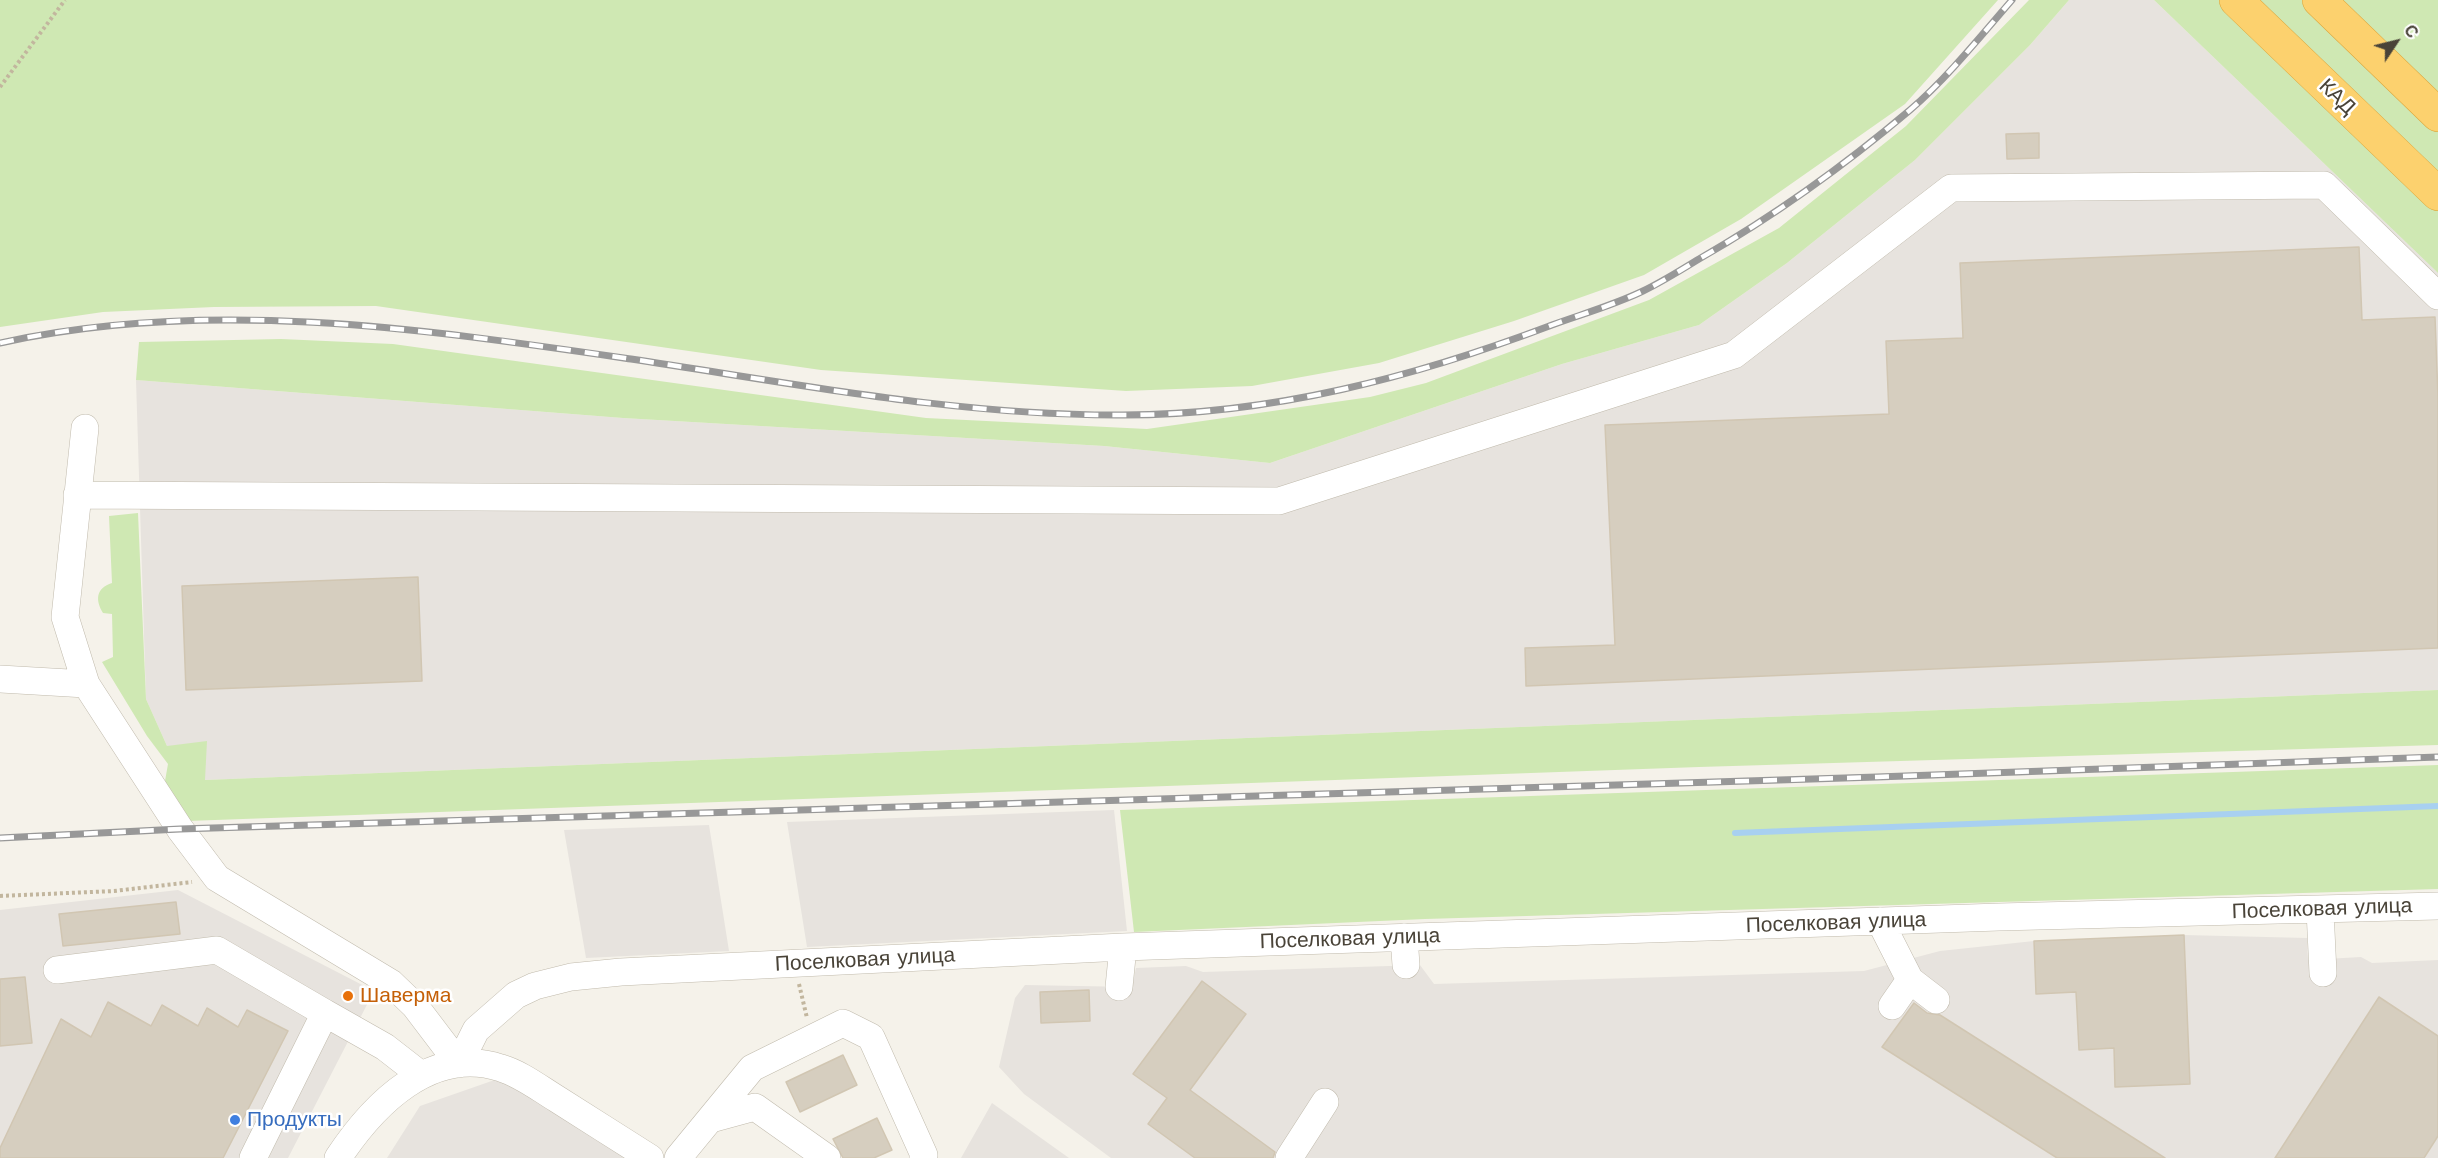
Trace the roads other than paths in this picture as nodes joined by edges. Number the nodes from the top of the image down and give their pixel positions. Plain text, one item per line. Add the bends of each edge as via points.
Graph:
1 (2236, 0) edge
2 (2319, 0) edge
3 (2438, 115) edge
4 (2438, 194) edge
5 (2438, 296) edge
6 (85, 428) dead end
7 (77, 495) junction
8 (0, 679) edge
9 (86, 684) junction
10 (2438, 906) edge
11 (2320, 910) junction
12 (1880, 921) junction
13 (1404, 938) junction
14 (1123, 947) junction
15 (1406, 965) dead end
16 (57, 970) dead end
17 (2323, 973) dead end
18 (1910, 980) junction
19 (1119, 987) dead end
20 (1936, 1000) dead end
21 (1892, 1006) dead end
22 (325, 1014) junction
23 (459, 1064) junction
24 (421, 1075) junction
25 (1325, 1102) dead end
26 (711, 1119) junction
27 (346, 1155) edge
28 (253, 1158) edge
29 (650, 1158) edge
30 (678, 1158) edge
31 (827, 1158) edge
32 (923, 1158) edge
33 (1289, 1158) edge

1 - 4 highway, КАД
2 - 3 highway
5 - 7 street via 2324,185 1950,188 1734,355 1279,501
6 - 7 street
7 - 9 street via 65,617
8 - 9 street
9 - 23 street via 217,878 391,983 415,1006
10 - 11 street, Поселковая улица
11 - 12 street, Поселковая улица
11 - 17 street
12 - 13 street, Поселковая улица
12 - 18 street
13 - 14 street, Поселковая улица
13 - 15 street
14 - 19 street
14 - 23 street, Поселковая улица via 571,977 516,995 476,1030
16 - 22 street via 217,950
18 - 20 street
18 - 21 street
22 - 24 street via 385,1047
22 - 28 street
23 - 24 street
23 - 29 street via 481,1063 518,1075
24 - 27 street via 363,1122
25 - 33 street
26 - 30 street
26 - 31 street via 755,1107
26 - 32 street via 752,1068 843,1023 872,1037

